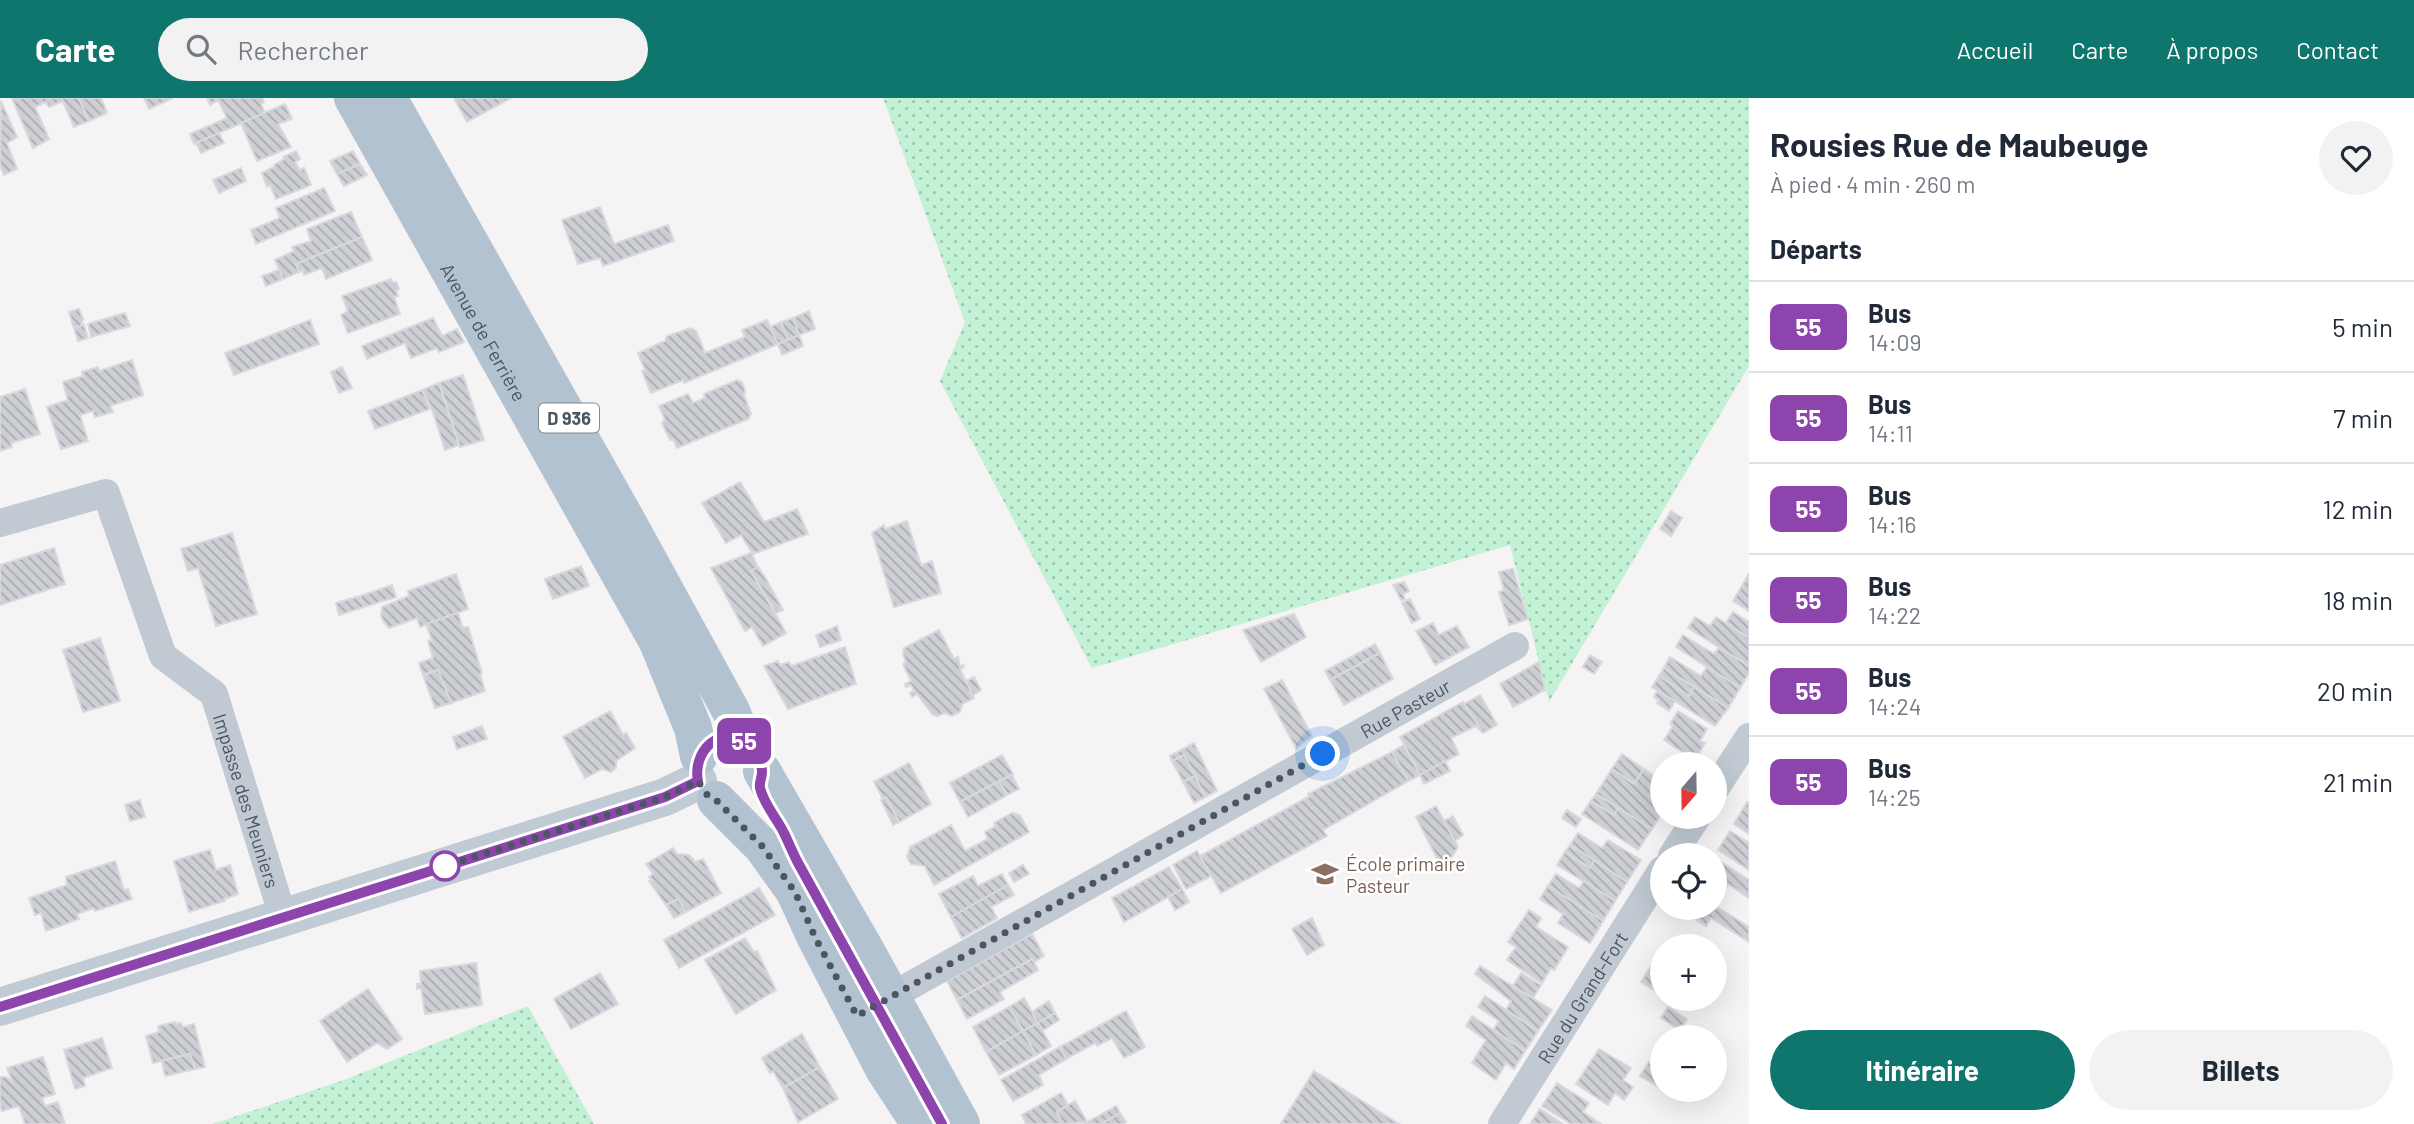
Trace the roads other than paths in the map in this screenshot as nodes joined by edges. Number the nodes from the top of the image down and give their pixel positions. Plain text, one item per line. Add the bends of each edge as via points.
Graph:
1 (353, 98) edge
2 (388, 98) edge
3 (0, 523) edge
4 (1516, 646) dead end
5 (1749, 737) edge
6 (753, 756) junction
7 (1727, 771) edge
8 (704, 779) junction
9 (1650, 889) edge
10 (283, 917) junction
11 (891, 997) junction
12 (0, 1007) edge
13 (857, 1016) junction
14 (920, 1124) edge
15 (961, 1124) edge
16 (1502, 1124) edge

1 - 8 main road, Avenue de Ferrière / D 936 via 658,642 693,728
2 - 6 main road, Avenue de Ferrière / D 936 via 624,516
3 - 10 street, Impasse des Meuniers via 106,493 163,656 214,694
4 - 11 street, Rue Pasteur
5 - 7 street
6 - 8 main road via 723,738 705,748
6 - 8 main road via 759,784 745,799 725,803
6 - 11 main road, Avenue de Ferrière / D 936
8 - 10 street via 665,797
8 - 13 main road via 795,892
9 - 16 street, Rue du Grand-Fort
10 - 12 street
11 - 13 street, Rue Pasteur
11 - 15 main road, Avenue de Ferrière / D 936
13 - 14 main road

